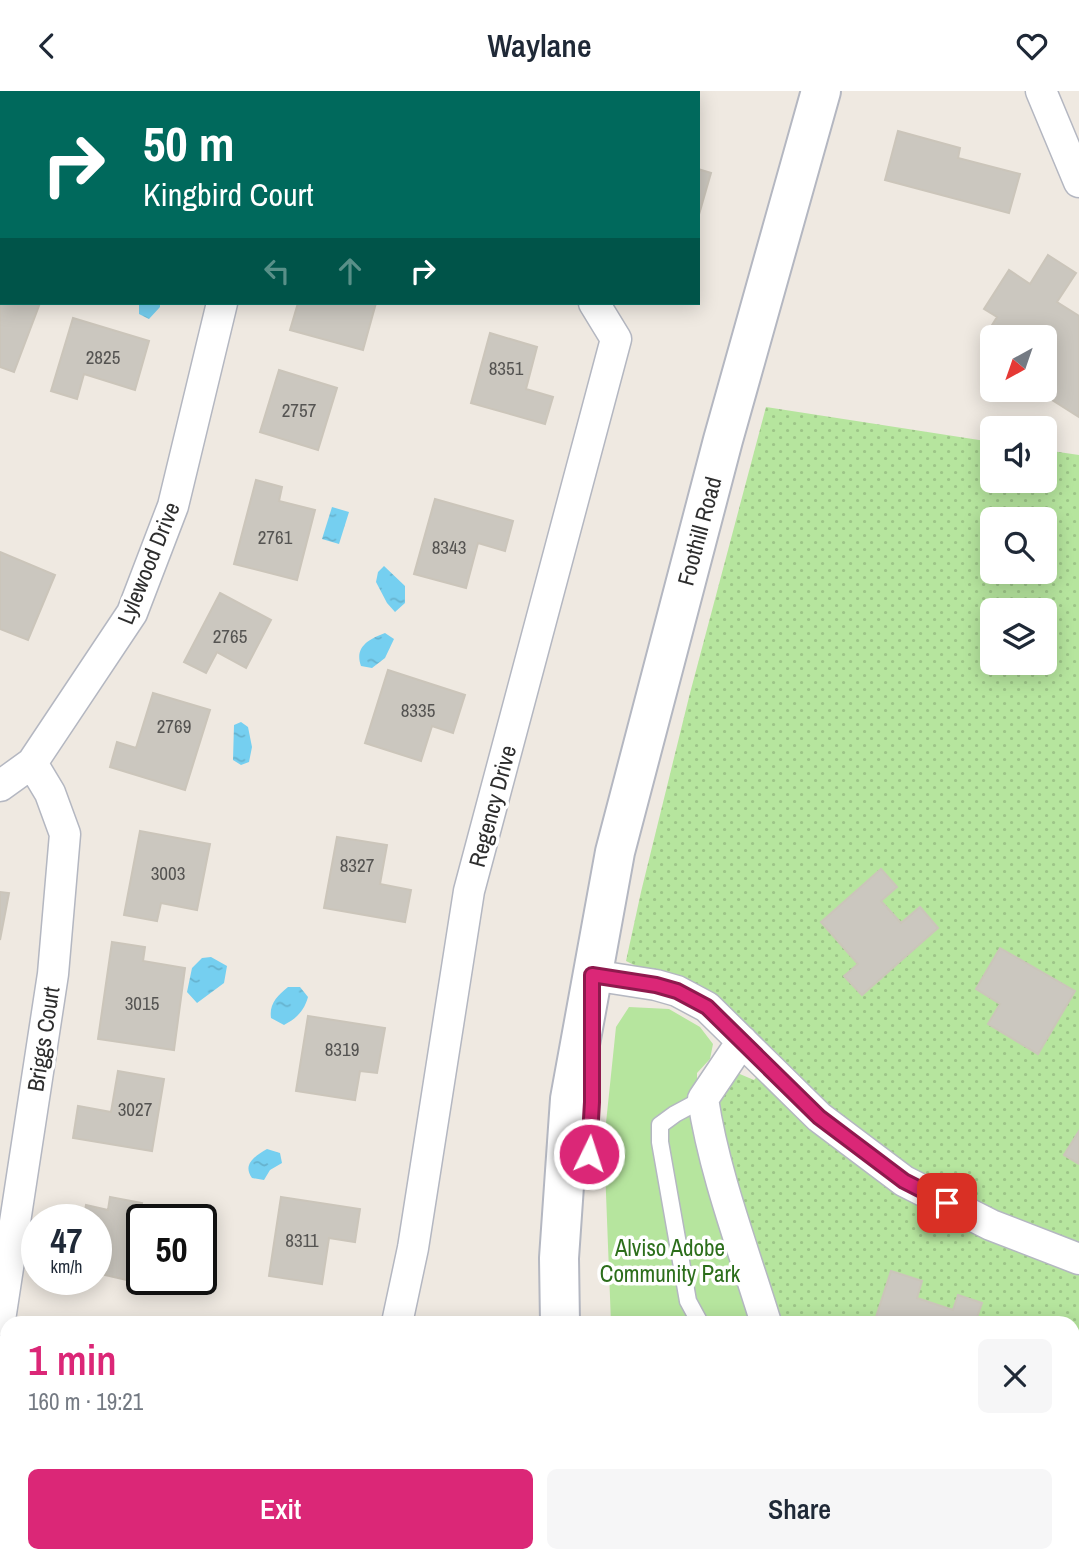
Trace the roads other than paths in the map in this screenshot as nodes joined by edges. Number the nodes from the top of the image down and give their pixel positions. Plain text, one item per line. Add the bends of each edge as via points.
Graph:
1 (821, 91) edge
2 (1041, 91) edge
3 (1079, 181) edge
4 (222, 305) edge
5 (595, 305) edge
6 (32, 763) junction
7 (0, 786) edge
8 (592, 975) junction
9 (742, 1041) junction
10 (704, 1099) junction
11 (1079, 1259) edge
12 (1, 1316) edge
13 (398, 1316) edge
14 (560, 1316) edge
15 (583, 1316) edge
16 (696, 1316) edge
17 (764, 1316) edge

1 - 8 main road, Foothill Road via 615,852
2 - 3 street
4 - 6 street, Lylewood Drive via 173,506 132,613
5 - 13 street, Regency Drive via 616,339 469,891
6 - 7 street, Lylewood Drive
6 - 12 street, Briggs Court via 50,793 65,834 53,974
8 - 9 street via 677,991 707,1007
8 - 14 main road, Foothill Road via 570,1099 559,1258
8 - 15 main road, Foothill Road
9 - 10 street
9 - 11 street via 819,1117 904,1181 991,1225
10 - 16 lane via 660,1125 688,1301
10 - 17 street via 707,1125

